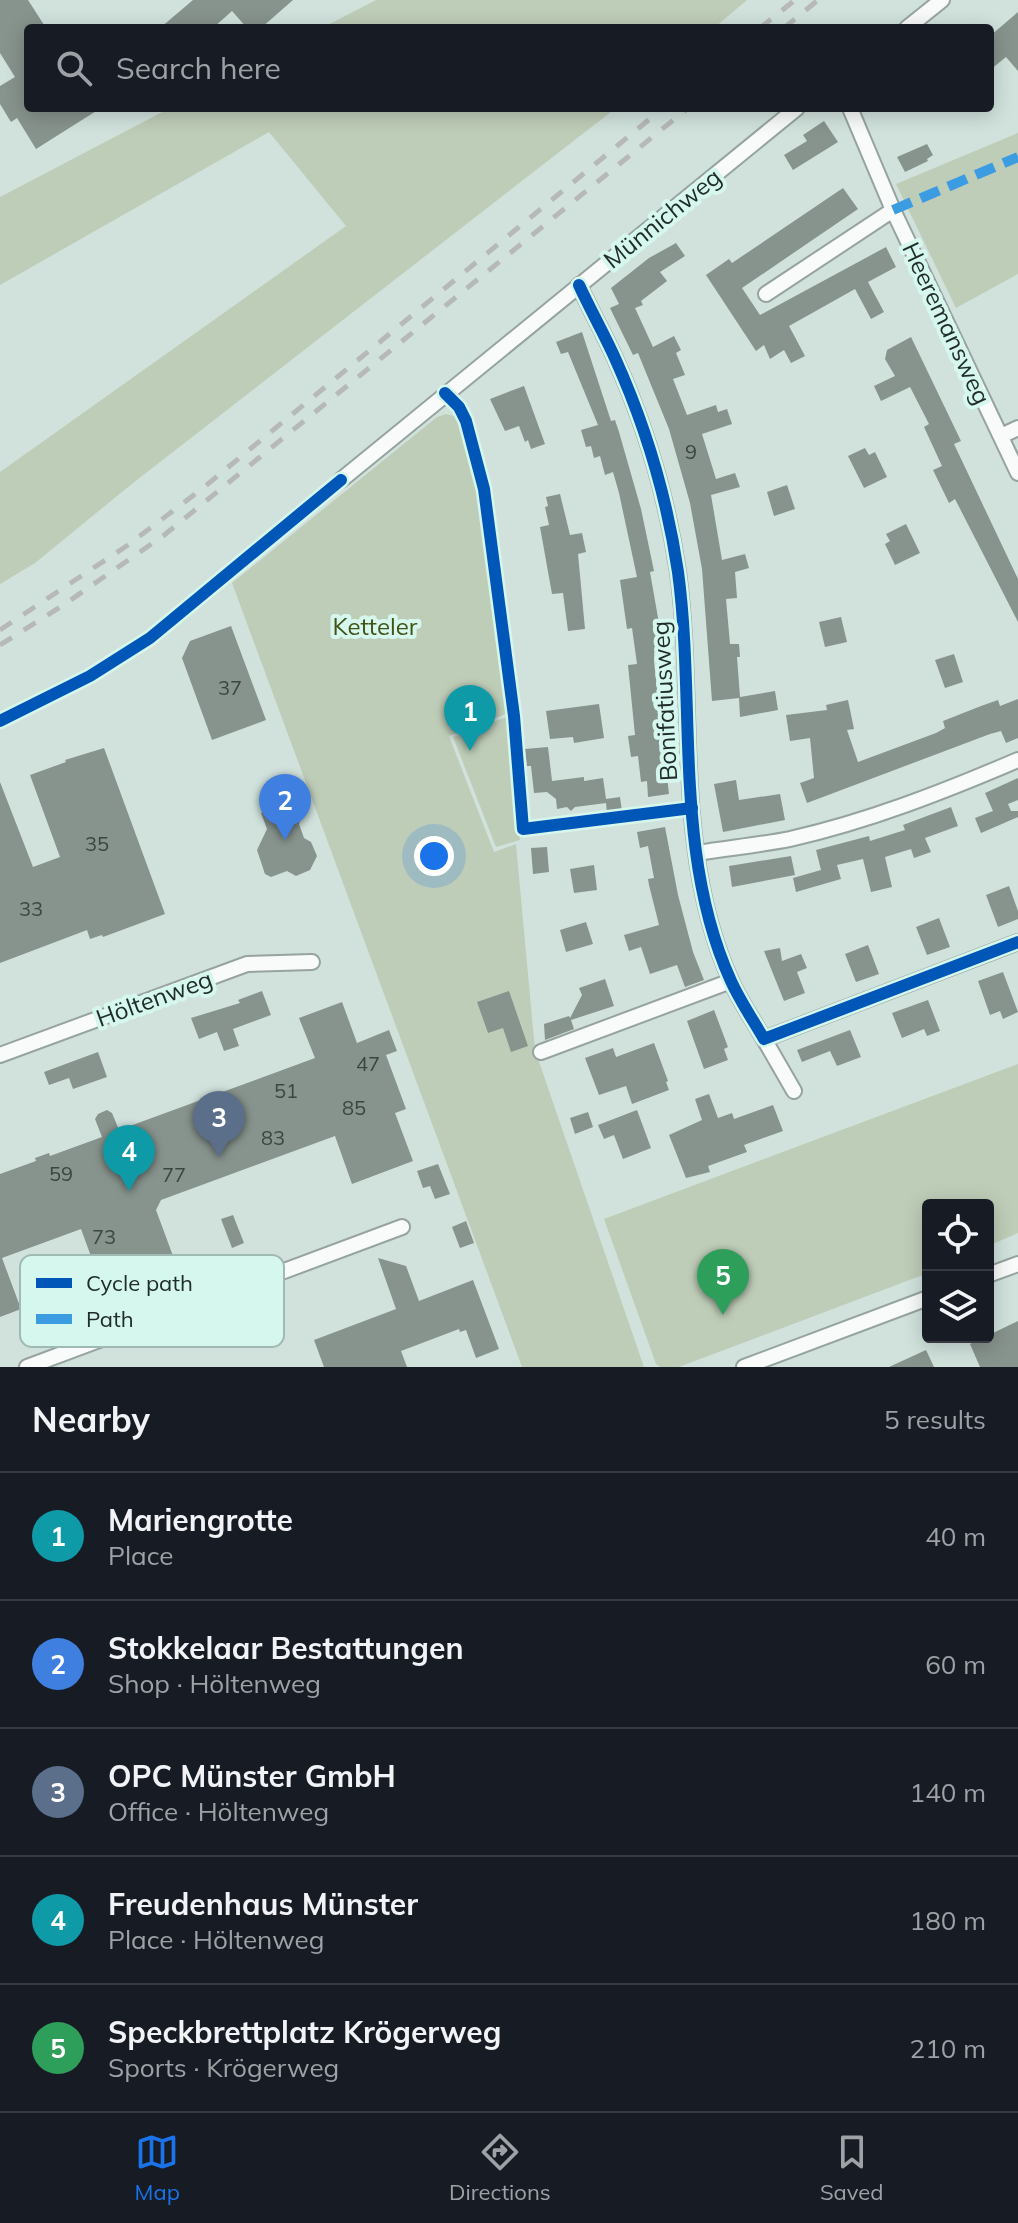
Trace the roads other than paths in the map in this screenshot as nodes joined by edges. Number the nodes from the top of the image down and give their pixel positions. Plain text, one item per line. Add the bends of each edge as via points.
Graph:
1 (942, 0) edge
2 (912, 24) edge
3 (792, 112) edge
4 (852, 112) edge
5 (893, 210) junction
6 (579, 285) junction
7 (766, 294) dead end
8 (1018, 428) edge
9 (1001, 436) junction
10 (1018, 473) edge
11 (341, 480) dead end
12 (1018, 760) edge
13 (698, 853) junction
14 (1018, 942) edge
15 (312, 962) dead end
16 (731, 981) junction
17 (764, 1039) junction
18 (541, 1052) dead end
19 (0, 1055) edge
20 (794, 1091) dead end
21 (402, 1227) dead end
22 (1018, 1264) edge
23 (284, 1271) edge
24 (994, 1273) edge
25 (922, 1300) edge
26 (81, 1347) edge
27 (27, 1367) edge
28 (744, 1367) edge

1 - 2 street
3 - 6 street, Münnichweg
4 - 5 street, Heeremansweg
5 - 7 street, Heeremansweg
5 - 9 street, Heeremansweg
6 - 11 street, Münnichweg
6 - 13 street, Bonifatiusweg via 639,419 670,532 678,573
8 - 9 street
9 - 10 street, Heeremansweg
12 - 13 street via 944,792 842,825
13 - 16 street, Bonifatiusweg via 709,917
14 - 17 street
15 - 19 street, Höltenweg via 247,964
16 - 17 street, Bonifatiusweg
16 - 18 street
17 - 20 street, Bonifatiusweg
21 - 23 street
22 - 24 street
25 - 28 street
26 - 27 street

